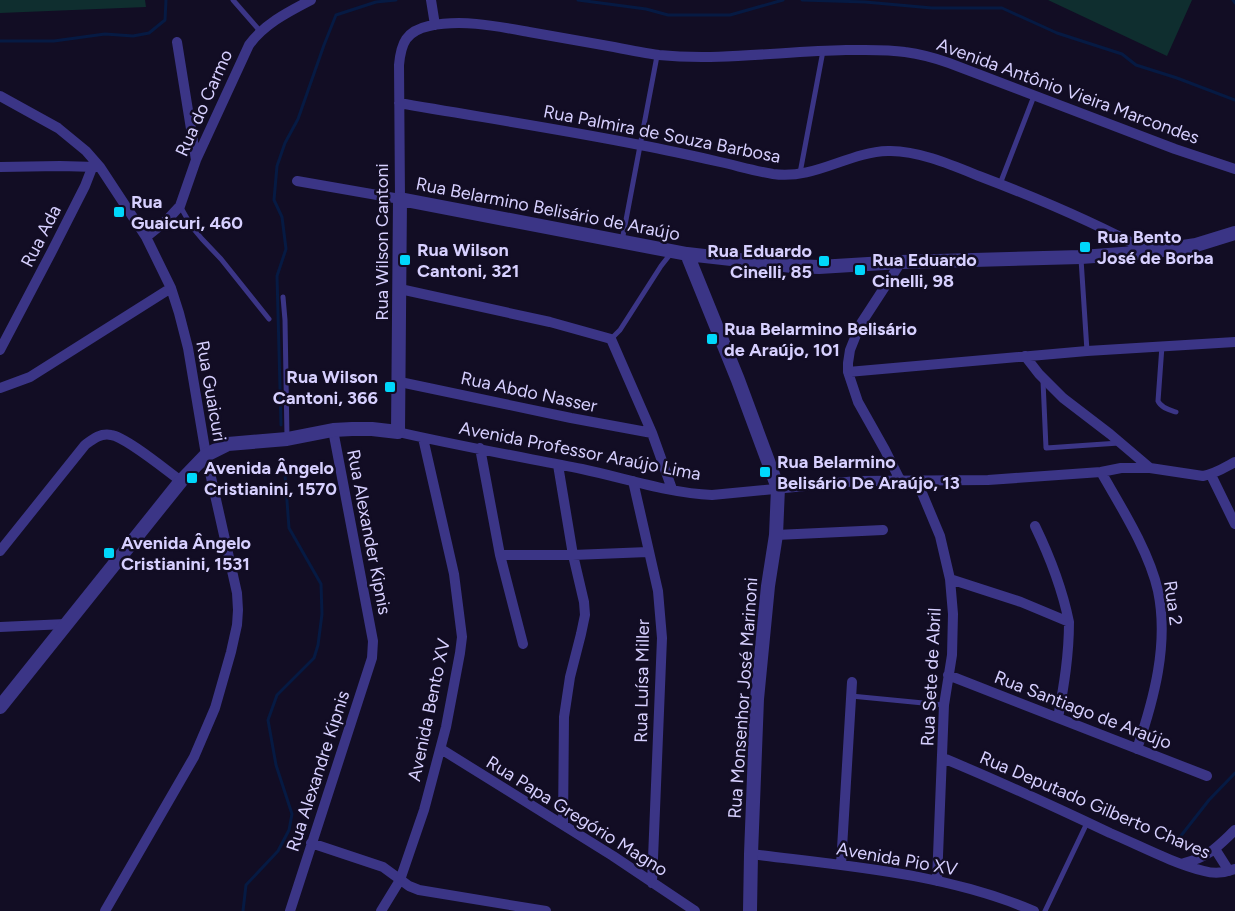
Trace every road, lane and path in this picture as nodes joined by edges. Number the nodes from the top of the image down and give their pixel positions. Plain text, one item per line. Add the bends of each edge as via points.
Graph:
1 (233, 0) edge
2 (311, 0) edge
3 (431, 0) edge
4 (435, 25) junction
5 (260, 31) junction
6 (177, 42) dead end
7 (823, 51) junction
8 (400, 52) joint
9 (657, 55) junction
10 (0, 96) edge
11 (1034, 96) junction
12 (399, 103) junction
13 (640, 145) junction
14 (196, 160) junction
15 (0, 167) edge
16 (96, 167) junction
17 (1235, 169) edge
18 (799, 175) junction
19 (297, 181) dead end
20 (1000, 184) junction
21 (400, 199) junction
22 (180, 206) junction
23 (1235, 233) edge
24 (147, 237) junction
25 (622, 243) junction
26 (672, 251) junction
27 (1149, 252) junction
28 (687, 254) junction
29 (1081, 257) junction
30 (901, 262) junction
31 (171, 288) junction
32 (400, 289) junction
33 (283, 297) dead end
34 (269, 319) dead end
35 (611, 339) junction
36 (1235, 342) edge
37 (1, 344) edge
38 (1162, 346) junction
39 (1087, 351) junction
40 (1025, 356) junction
41 (848, 372) junction
42 (1043, 379) junction
43 (400, 382) junction
44 (0, 388) edge
45 (1176, 412) dead end
46 (333, 430) junction
47 (398, 432) junction
48 (652, 433) junction
49 (423, 438) junction
50 (287, 439) junction
51 (1121, 443) junction
52 (480, 448) junction
53 (206, 455) junction
54 (1235, 462) edge
55 (558, 465) junction
56 (1150, 468) junction
57 (1101, 471) junction
58 (1211, 475) junction
59 (900, 480) junction
60 (182, 481) junction
61 (633, 481) junction
62 (917, 481) junction
63 (778, 488) junction
64 (672, 489) junction
65 (1235, 524) edge
66 (1035, 526) dead end
67 (883, 530) dead end
68 (777, 535) junction
69 (0, 551) edge
70 (648, 552) junction
71 (500, 555) junction
72 (573, 555) junction
73 (950, 579) junction
74 (1069, 622) junction
75 (66, 624) junction
76 (0, 627) edge
77 (373, 641) joint
78 (524, 644) dead end
79 (948, 675) junction
80 (852, 681) dead end
81 (850, 696) junction
82 (944, 705) junction
83 (0, 707) edge
84 (1058, 718) junction
85 (1137, 748) junction
86 (441, 750) junction
87 (943, 758) junction
88 (1206, 776) dead end
89 (1087, 822) junction
90 (563, 825) junction
91 (1235, 830) edge
92 (311, 843) junction
93 (1215, 849) junction
94 (751, 854) junction
95 (1182, 864) junction
96 (841, 865) junction
97 (1232, 870) edge
98 (400, 880) junction
99 (938, 881) junction
100 (652, 883) junction
101 (105, 911) edge
102 (290, 911) edge
103 (381, 911) edge
104 (546, 911) edge
105 (695, 911) edge
106 (750, 911) edge
107 (1034, 911) edge
108 (1045, 911) edge

1 - 5 lane
2 - 5 street, Rua do Carmo
3 - 4 street
4 - 8 street, Avenida Antônio Vieira Marcondes via 409,34
4 - 9 street, Avenida Antônio Vieira Marcondes via 491,25
5 - 14 street, Rua do Carmo via 249,45
6 - 14 street
7 - 9 street, Avenida Antônio Vieira Marcondes via 711,57
7 - 11 street, Avenida Antônio Vieira Marcondes via 924,55
7 - 18 lane
8 - 12 street, Rua Wilson Cantoni
9 - 13 lane
10 - 16 street, Rua Guaicuri via 58,128 86,151
11 - 17 street, Avenida Antônio Vieira Marcondes
11 - 20 lane
12 - 13 street, Rua Palmira de Souza Barbosa
12 - 21 street, Rua Wilson Cantoni
13 - 18 street, Rua Palmira de Souza Barbosa via 767,173
13 - 25 lane
14 - 22 street, Rua do Carmo
15 - 16 street
16 - 24 street, Rua Guaicuri
16 - 37 street, Rua Ada
18 - 20 street, Rua Palmira de Souza Barbosa via 868,154 900,151
19 - 21 street, Rua Belarmino Belisário de Araújo
20 - 27 street, Rua Palmira de Souza Barbosa via 1065,210
21 - 25 street, Rua Belarmino Belisário de Araújo
21 - 32 street, Rua Wilson Cantoni
22 - 24 street, Rua do Carmo
22 - 34 lane via 197,233
23 - 27 street via 1196,245
24 - 31 street, Rua Guaicuri
25 - 26 street, Rua Belarmino Belisário de Araújo
26 - 28 street, Rua Belarmino Belisário de Araújo
26 - 35 lane
27 - 29 street
28 - 30 street via 792,266
28 - 63 street, Rua Belarmino Belisário de Araújo
29 - 30 street
29 - 39 lane
30 - 41 street via 854,337
31 - 44 street via 30,376
31 - 53 street, Rua Guaicuri via 188,348
32 - 35 street
32 - 43 street, Rua Wilson Cantoni
33 - 50 lane
35 - 48 street
36 - 38 street
38 - 39 street
38 - 45 lane via 1158,401
39 - 40 street
40 - 41 street
40 - 42 street
41 - 59 street via 858,402
42 - 51 street
42 - 51 lane via 1046,448
43 - 47 street, Rua Wilson Cantoni
43 - 48 street, Rua Abdo Nasser
46 - 47 street, Avenida Professor Araújo Lima
46 - 50 street, Avenida Professor Araújo Lima
46 - 77 street, Rua Alexander Kipnis
47 - 49 street, Avenida Professor Araújo Lima
48 - 64 street
49 - 52 street, Avenida Professor Araújo Lima
49 - 86 street, Avenida Bento XV via 454,574 462,638
50 - 53 street, Avenida Professor Araújo Lima via 228,444
51 - 56 street
52 - 55 street, Avenida Professor Araújo Lima
52 - 71 street
53 - 60 street
53 - 101 street, Rua Guaicuri via 237,593 237,625 215,708 194,757
54 - 58 street
55 - 61 street, Avenida Professor Araújo Lima
55 - 72 street
56 - 57 street, Avenida Professor Araújo Lima
56 - 58 street, Avenida Professor Araújo Lima
57 - 62 street, Avenida Professor Araújo Lima
57 - 85 street, Rua 2 via 1149,563 1162,618 1156,681
58 - 65 street
59 - 62 street, Avenida Professor Araújo Lima
59 - 63 street, Avenida Professor Araújo Lima
60 - 69 street via 118,437 94,438
60 - 75 street
61 - 64 street, Avenida Professor Araújo Lima
61 - 70 street, Rua Luísa Miller
62 - 73 street, Rua Sete de Abril via 940,536
63 - 64 street, Avenida Professor Araújo Lima via 712,495
63 - 68 street, Rua Monsenhor José Marinoni
66 - 74 street via 1058,579
67 - 68 street
68 - 94 street, Rua Monsenhor José Marinoni via 760,657
70 - 72 street
70 - 100 street, Rua Luísa Miller via 658,591 663,638
71 - 72 street
71 - 78 street
72 - 90 street via 585,615 564,717
73 - 74 street
73 - 79 street, Rua Sete de Abril via 953,638
74 - 84 street
75 - 76 street
75 - 83 street
77 - 92 street, Rua Alexandre Kipnis via 367,678
79 - 82 street, Rua Sete de Abril
79 - 84 street, Rua Santiago de Araújo
80 - 81 street
81 - 82 lane
81 - 96 street
82 - 87 street, Rua Sete de Abril
84 - 85 street, Rua Santiago de Araújo
85 - 88 street, Rua Santiago de Araújo
86 - 90 street, Rua Papa Gregório Magno
86 - 98 street, Avenida Bento XV
87 - 89 street, Rua Deputado Gilberto Chaves
87 - 99 street, Rua Sete de Abril
89 - 95 street, Rua Deputado Gilberto Chaves
89 - 108 lane
90 - 100 street, Rua Papa Gregório Magno
91 - 93 street
92 - 98 street via 383,867
92 - 102 street, Rua Alexandre Kipnis
93 - 95 street
93 - 97 street
94 - 96 street, Avenida Pio XV
94 - 106 street, Rua Monsenhor José Marinoni
95 - 97 street, Rua Deputado Gilberto Chaves via 1213,873
96 - 99 street, Avenida Pio XV
98 - 103 street, Avenida Bento XV
98 - 104 street via 428,893
99 - 107 street, Avenida Pio XV
100 - 105 street, Rua Papa Gregório Magno

